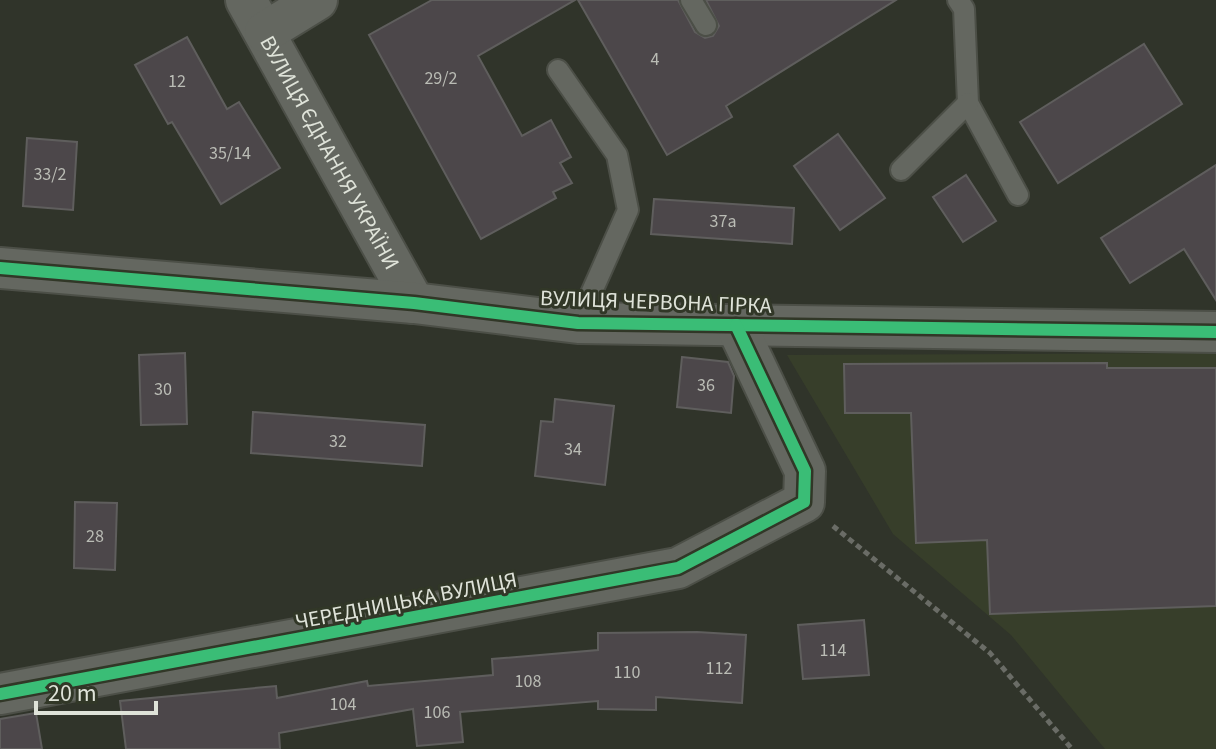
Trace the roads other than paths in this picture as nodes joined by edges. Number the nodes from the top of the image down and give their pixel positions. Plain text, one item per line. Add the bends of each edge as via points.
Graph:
1 (317, 0) edge
2 (691, 0) edge
3 (958, 0) edge
4 (256, 16) edge
5 (706, 25) dead end
6 (558, 70) dead end
7 (968, 103) junction
8 (901, 170) dead end
9 (1018, 195) dead end
10 (0, 268) edge
11 (414, 303) junction
12 (578, 323) junction
13 (736, 325) junction
14 (1216, 332) edge
15 (0, 694) edge

1 - 4 street
2 - 5 lane
3 - 7 lane via 964,9
4 - 11 street, ВУЛИЦЯ ЄДНАННЯ УКРАЇНИ
6 - 12 lane via 617,155 628,210
7 - 8 lane
7 - 9 lane
10 - 11 street, ВУЛИЦЯ ЧЕРВОНА ГІРКА
11 - 12 street, ВУЛИЦЯ ЧЕРВОНА ГІРКА
12 - 13 street, ВУЛИЦЯ ЧЕРВОНА ГІРКА
13 - 14 street, ВУЛИЦЯ ЧЕРВОНА ГІРКА
13 - 15 street, ЧЕРЕДНИЦЬКА ВУЛИЦЯ via 805,471 804,502 678,568

